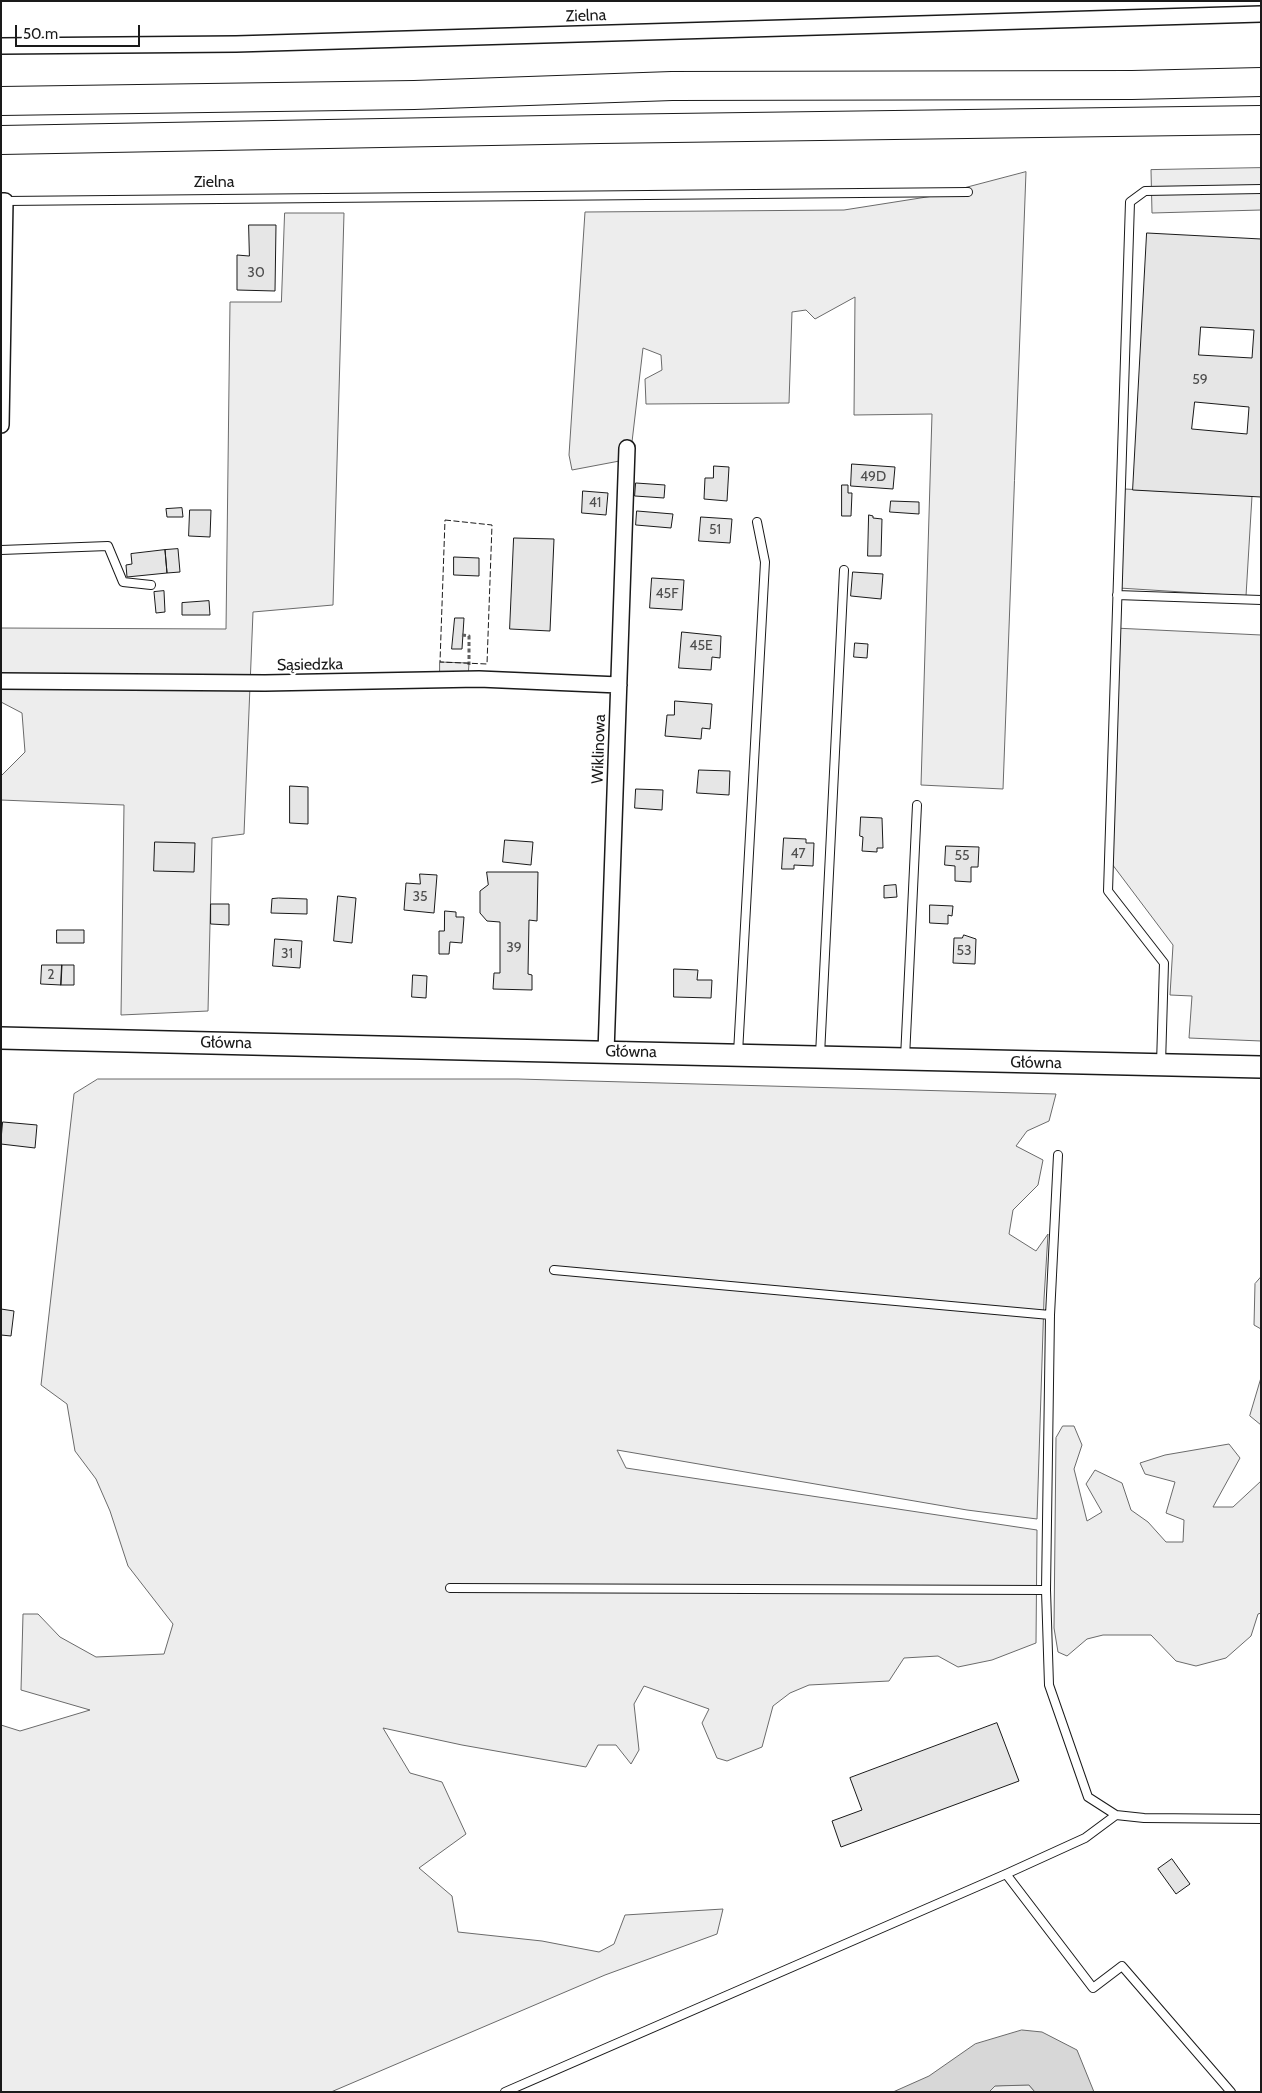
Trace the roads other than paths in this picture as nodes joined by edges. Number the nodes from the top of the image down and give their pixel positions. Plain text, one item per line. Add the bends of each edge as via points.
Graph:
1 (1261, 14) edge
2 (1, 46) edge
3 (1261, 82) edge
4 (1, 101) edge
5 (1261, 120) edge
6 (1, 140) edge
7 (1261, 189) edge
8 (968, 192) dead end
9 (3, 202) edge
10 (1, 425) edge
11 (627, 448) dead end
12 (757, 522) dead end
13 (1, 550) edge
14 (844, 570) dead end
15 (152, 585) dead end
16 (1117, 594) junction
17 (1261, 600) edge
18 (1, 681) edge
19 (619, 685) junction
20 (917, 805) dead end
21 (1, 1038) edge
22 (606, 1052) junction
23 (738, 1055) junction
24 (820, 1058) junction
25 (905, 1061) junction
26 (1161, 1066) junction
27 (1261, 1068) edge
28 (1058, 1155) dead end
29 (554, 1270) dead end
30 (1050, 1315) junction
31 (450, 1588) dead end
32 (1046, 1590) junction
33 (1116, 1815) junction
34 (1261, 1819) edge
35 (1006, 1874) junction
36 (505, 2092) edge
37 (1231, 2092) edge

1 - 2 street, Zielna via 236,44
3 - 4 highway via 672,86 414,95
5 - 6 highway
7 - 16 lane via 1145,191 1130,202
8 - 9 lane, Zielna
9 - 10 street
11 - 19 street, Wiklinowa
12 - 23 lane via 766,562
13 - 15 lane via 108,546 122,582
14 - 24 lane
16 - 17 lane
16 - 26 lane via 1108,891 1164,963
18 - 19 street, Sąsiedzka via 265,683 479,679
19 - 22 street, Wiklinowa
20 - 25 lane
21 - 22 main road, Główna
22 - 23 main road, Główna
23 - 24 main road, Główna
24 - 25 main road, Główna
25 - 26 main road, Główna
26 - 27 main road, Główna
28 - 30 lane
29 - 30 lane
30 - 32 lane
31 - 32 lane
32 - 33 lane via 1049,1686 1088,1797
33 - 34 lane
33 - 35 lane via 1085,1838
35 - 36 lane
35 - 37 lane via 1093,1988 1122,1966

